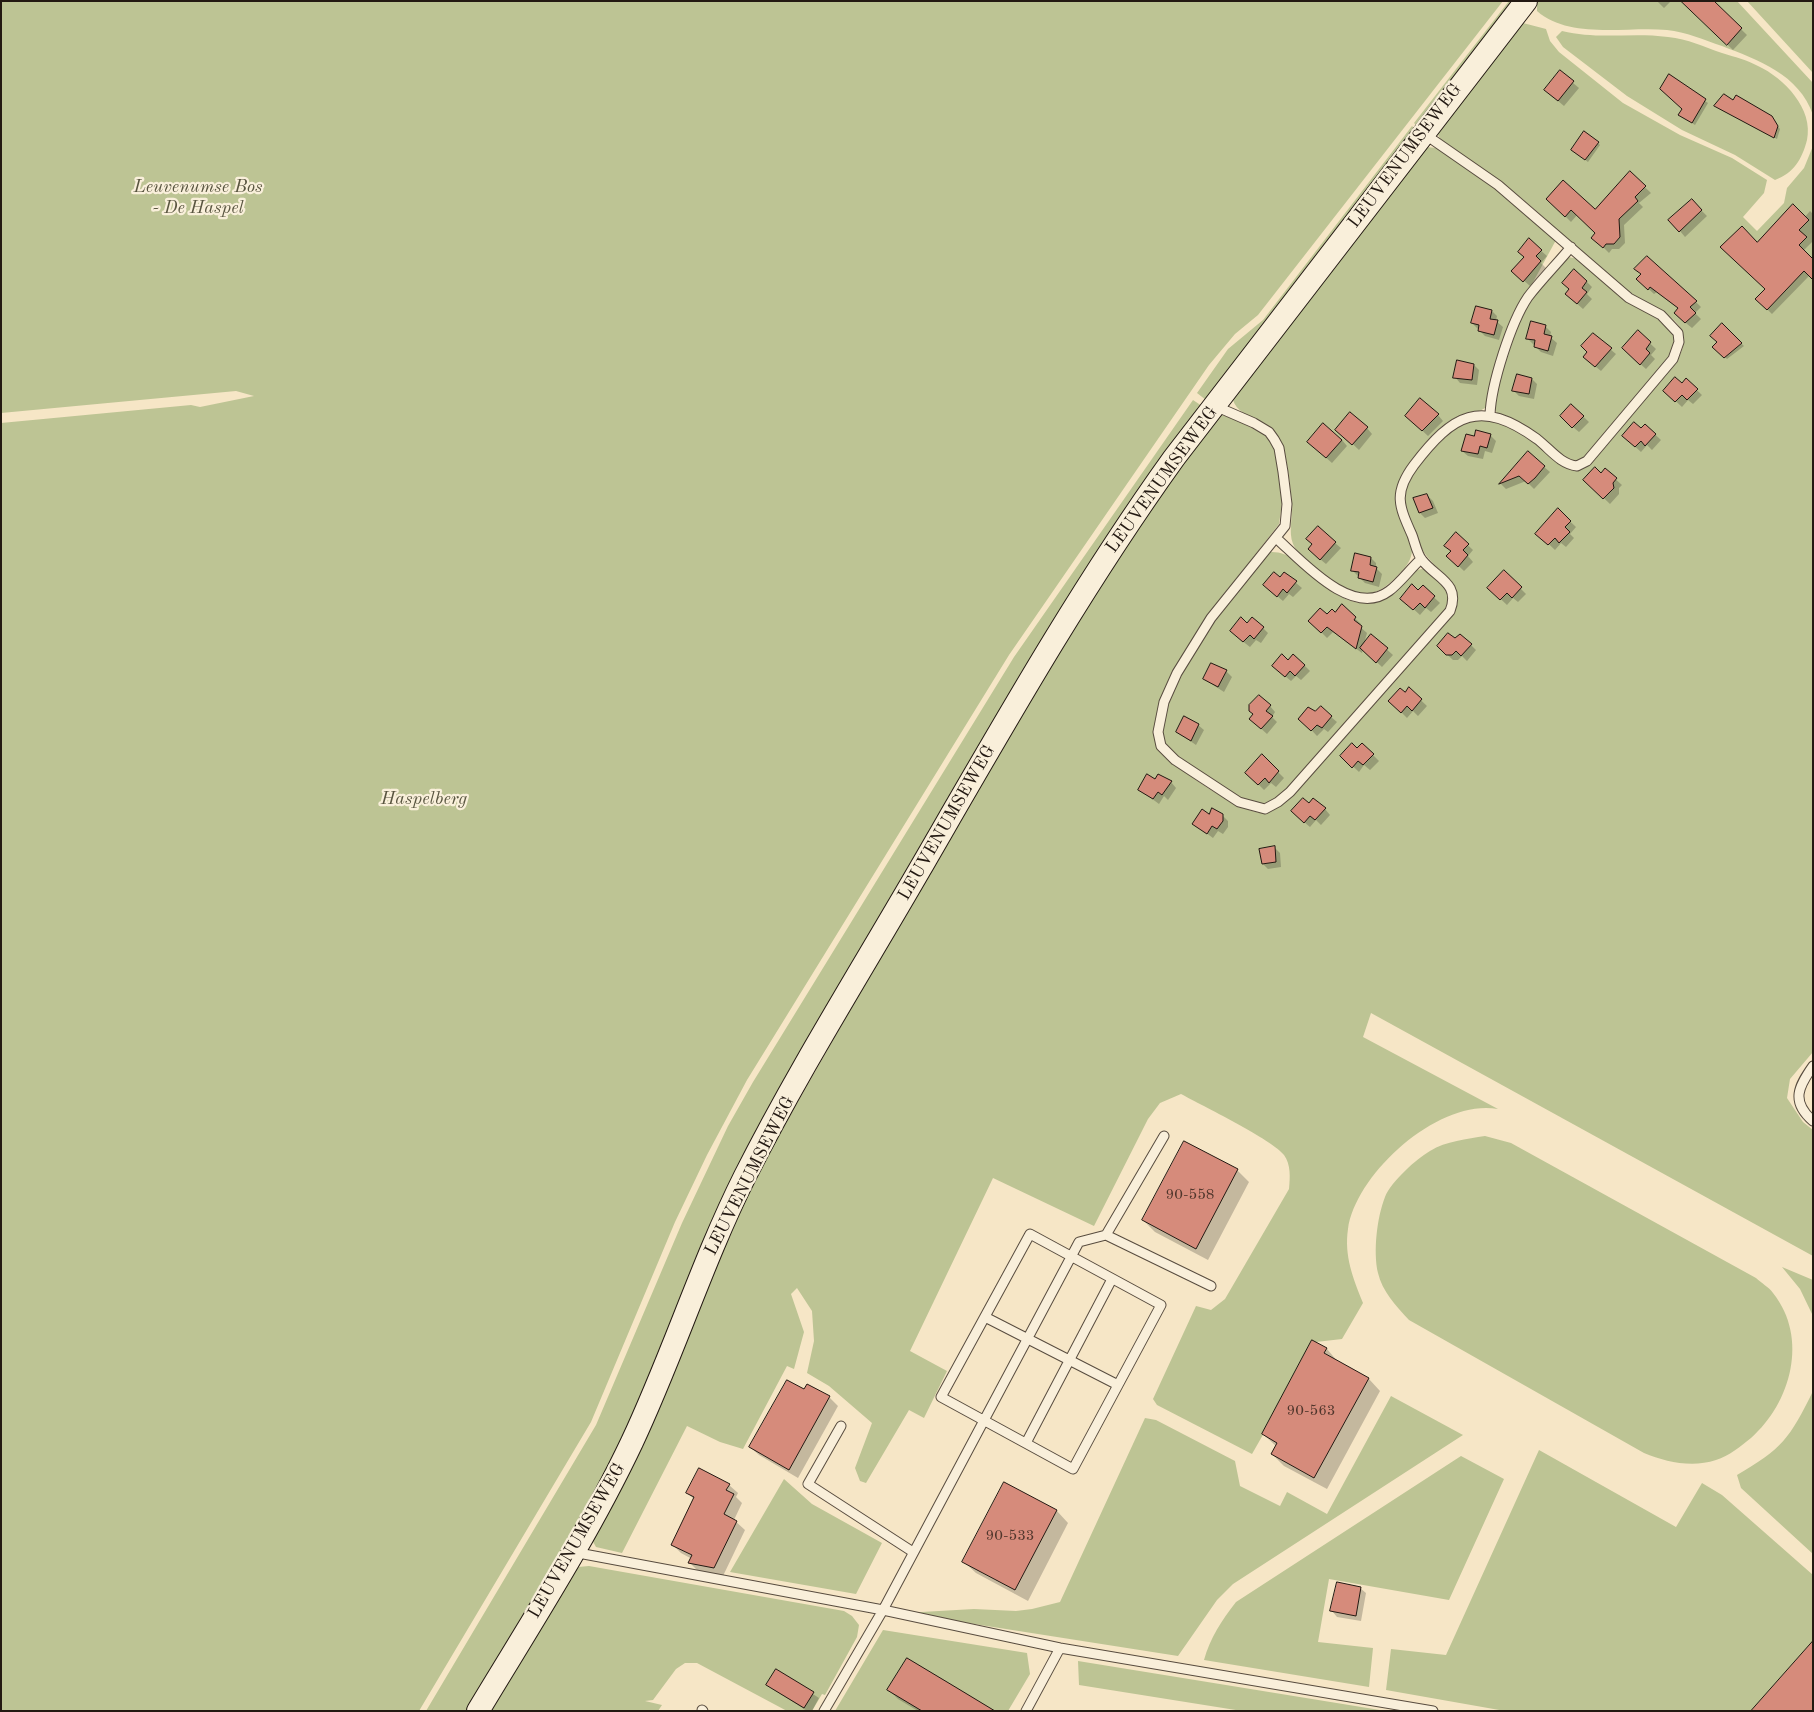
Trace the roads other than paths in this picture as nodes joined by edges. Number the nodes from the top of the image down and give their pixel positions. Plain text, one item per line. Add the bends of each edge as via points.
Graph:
1 (1526, 1) edge
2 (1423, 133) junction
3 (1571, 247) junction
4 (1214, 406) junction
5 (1490, 415) junction
6 (1276, 538) junction
7 (1421, 559) junction
8 (1813, 1066) edge
9 (1813, 1121) edge
10 (1164, 1136) dead end
11 (1106, 1235) junction
12 (1071, 1257) junction
13 (1112, 1279) junction
14 (1210, 1286) dead end
15 (985, 1317) junction
16 (1027, 1338) junction
17 (1071, 1360) junction
18 (1118, 1385) junction
19 (983, 1420) junction
20 (841, 1426) dead end
21 (1026, 1444) junction
22 (572, 1552) junction
23 (913, 1552) junction
24 (883, 1610) junction
25 (1060, 1648) junction
26 (478, 1711) edge
27 (824, 1711) edge
28 (1026, 1711) edge
29 (1433, 1711) edge

1 - 2 main road, LEUVENUMSEWEG
2 - 3 lane via 1498,185
2 - 4 main road, LEUVENUMSEWEG
3 - 5 lane via 1528,298 1515,322 1500,367
3 - 5 lane via 1630,298 1670,323 1678,333 1679,342 1673,359 1587,461 1577,466 1561,461 1536,439
4 - 6 lane via 1269,432 1279,448 1287,504 1285,526
4 - 22 main road, LEUVENUMSEWEG via 1138,508 1035,670 788,1098 723,1222 632,1441
5 - 7 lane via 1453,423 1428,447 1400,488 1402,514
6 - 7 lane via 1336,588 1366,599 1389,591
6 - 7 lane via 1266,546 1211,618 1177,673 1164,702 1158,732 1161,746 1175,760 1253,808 1265,809 1290,792 1450,611 1454,601 1450,586
8 - 9 lane via 1799,1086 1800,1103
10 - 11 lane
11 - 12 lane via 1079,1242
11 - 14 lane
12 - 13 lane
12 - 15 lane via 1030,1234
12 - 16 lane
13 - 17 lane
13 - 18 lane via 1161,1305
15 - 16 lane
15 - 19 lane via 940,1397
16 - 17 lane
16 - 19 lane
17 - 18 lane
17 - 21 lane
18 - 21 lane via 1073,1468
19 - 21 lane
19 - 23 lane
20 - 23 lane via 808,1484
22 - 24 lane
22 - 26 main road, LEUVENUMSEWEG
23 - 24 lane
24 - 25 lane
24 - 27 lane
25 - 28 lane
25 - 29 lane

